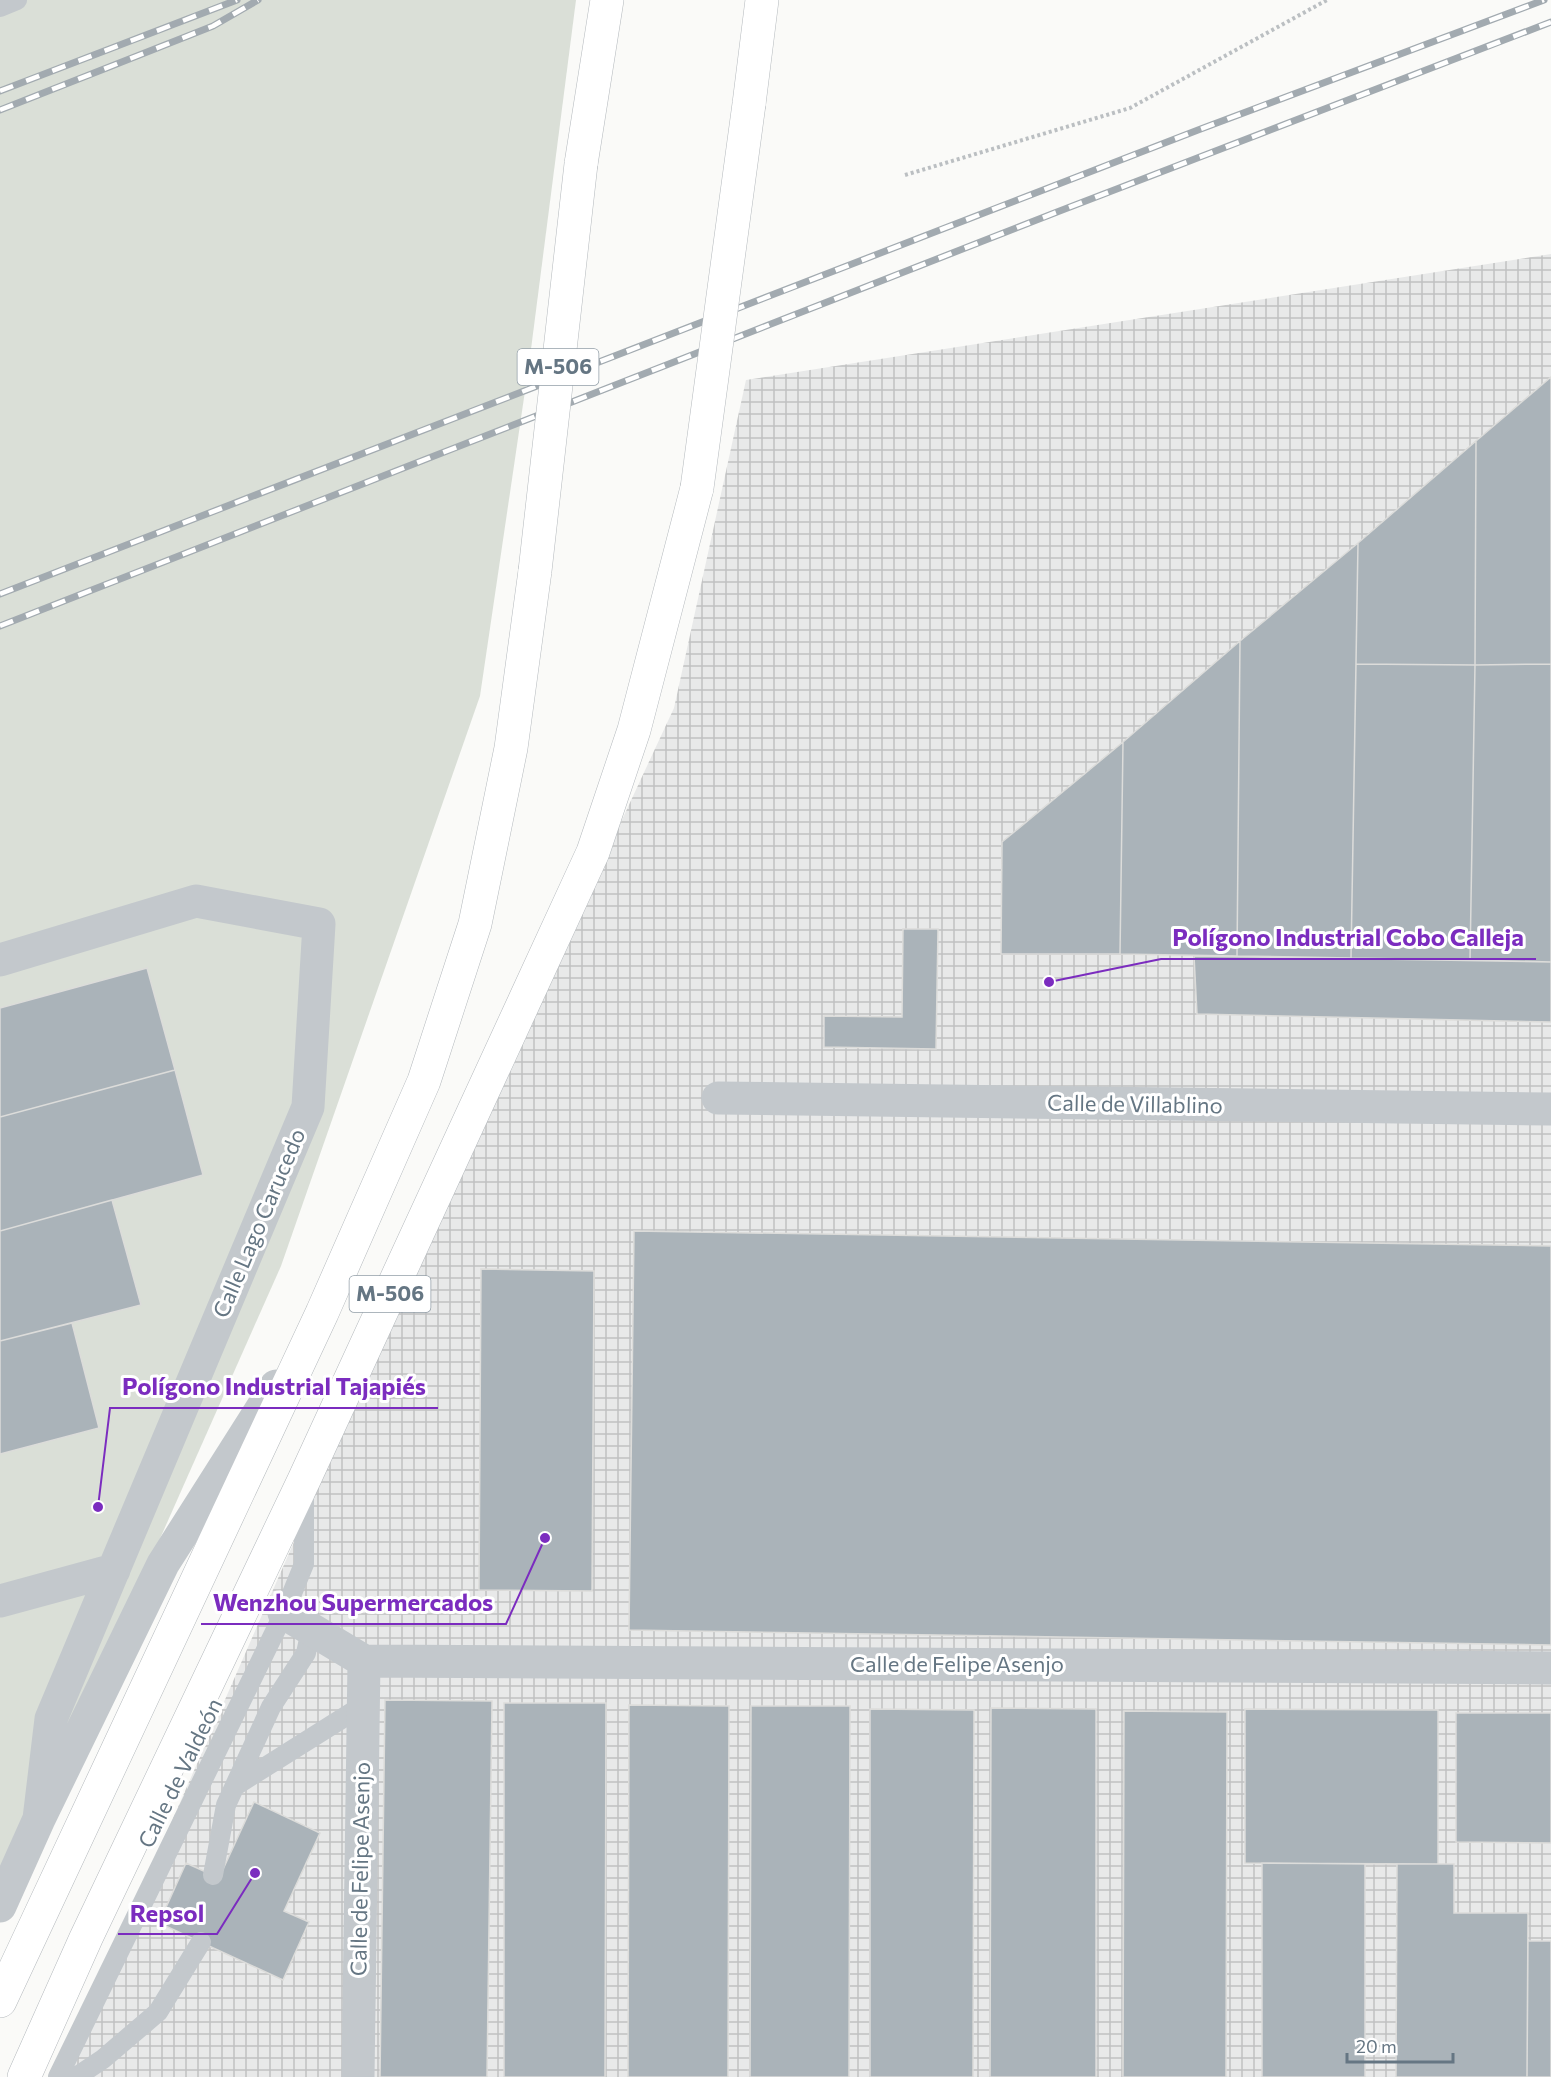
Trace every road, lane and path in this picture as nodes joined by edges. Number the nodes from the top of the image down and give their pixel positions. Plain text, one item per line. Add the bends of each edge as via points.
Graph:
1 (17, 0) edge
2 (607, 0) edge
3 (762, 0) edge
4 (1327, 0) edge
5 (0, 7) edge
6 (905, 175) dead end
7 (0, 960) edge
8 (718, 1098) dead end
9 (1551, 1109) edge
10 (322, 1313) junction
11 (304, 1480) junction
12 (114, 1570) junction
13 (0, 1601) edge
14 (298, 1621) junction
15 (364, 1661) junction
16 (1551, 1668) edge
17 (362, 1706) junction
18 (235, 1786) junction
19 (39, 1819) junction
20 (213, 1875) dead end
21 (0, 1906) edge
22 (201, 1942) dead end
23 (0, 2001) edge
24 (24, 2077) edge
25 (58, 2077) edge
26 (76, 2077) edge
27 (358, 2077) edge

1 - 5 lane
2 - 10 highway, M-506, bridge via 581,164 511,748 475,924 424,1081
3 - 11 highway, M-506, bridge via 697,488 633,730 593,852
4 - 6 path via 1130,108
7 - 12 street, Calle Lago Carucedo via 196,901 319,924 308,1107
8 - 9 street, Calle de Villablino
10 - 19 street via 163,1564
10 - 23 highway, M-506
11 - 14 lane, Calle de Valdeón via 304,1564
11 - 24 highway, M-506
12 - 13 street
12 - 19 street, Calle Lago Carucedo via 51,1719
14 - 15 street, Calle de Felipe Asenjo
14 - 18 lane, Calle de Valdeón via 306,1653 271,1707
14 - 25 lane, Calle de Valdeón
15 - 16 street, Calle de Felipe Asenjo
15 - 17 street, Calle de Felipe Asenjo
17 - 18 lane
17 - 27 street, Calle de Felipe Asenjo
18 - 20 lane, Calle de Valdeón via 226,1805
19 - 21 street
22 - 26 lane via 158,2012

